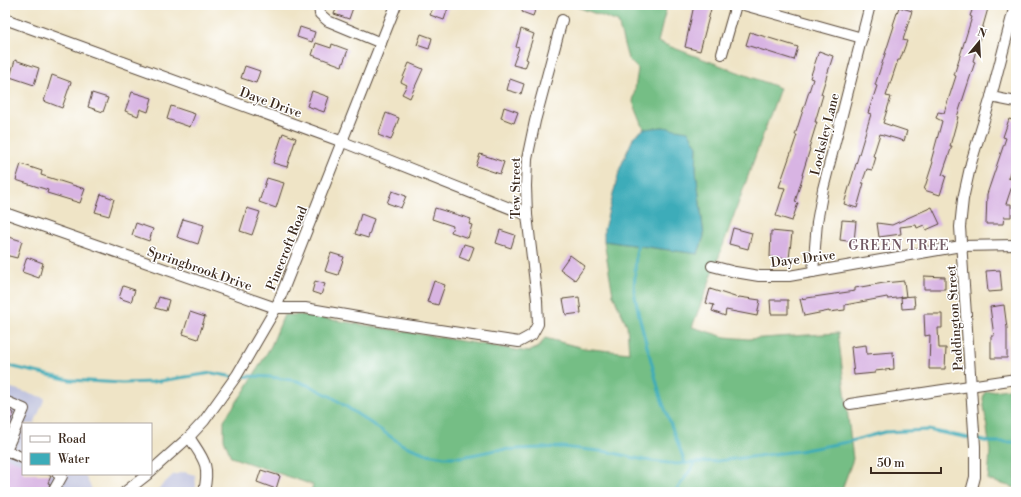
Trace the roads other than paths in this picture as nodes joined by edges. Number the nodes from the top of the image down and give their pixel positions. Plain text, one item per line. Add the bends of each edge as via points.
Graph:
1 (396, 5) edge
2 (736, 5) edge
3 (744, 5) edge
4 (870, 5) edge
5 (1015, 5) edge
6 (318, 6) edge
7 (5, 19) edge
8 (562, 20) dead end
9 (862, 38) junction
10 (381, 43) junction
11 (722, 54) dead end
12 (991, 97) junction
13 (1016, 102) edge
14 (342, 142) junction
15 (5, 213) edge
16 (527, 215) junction
17 (1016, 245) edge
18 (961, 246) junction
19 (712, 266) dead end
20 (813, 272) junction
21 (276, 308) junction
22 (532, 335) joint
23 (1016, 379) edge
24 (972, 386) junction
25 (5, 401) edge
26 (850, 404) dead end
27 (189, 438) junction
28 (5, 450) edge
29 (22, 458) edge
30 (152, 470) edge
31 (60, 475) edge
32 (147, 475) edge
33 (53, 492) edge
34 (125, 492) edge
35 (204, 492) edge
36 (971, 492) edge

1 - 10 street, Pinecroft Road
2 - 11 street
3 - 9 street
4 - 9 street, Locksley Lane
5 - 12 street, Paddington Street
6 - 10 street via 320,14 328,21
7 - 14 street, Daye Drive
8 - 16 street, Tew Street via 527,159
9 - 20 street, Locksley Lane via 816,222
10 - 14 street, Pinecroft Road
12 - 13 street
12 - 18 street, Paddington Street via 963,199
14 - 16 street, Daye Drive
14 - 21 street, Pinecroft Road
15 - 21 street, Springbrook Drive
16 - 22 street, Tew Street via 538,324
17 - 18 street, Daye Drive
18 - 20 street, Daye Drive
18 - 24 street, Paddington Street
19 - 20 street, Daye Drive via 759,276 789,276
21 - 22 street, Springbrook Drive via 305,308 520,342
21 - 27 street, Pinecroft Road via 238,375
23 - 24 street
24 - 26 street
24 - 36 street, Paddington Street via 975,478
25 - 28 street via 24,409
27 - 30 street, Pinecroft Road
27 - 35 street via 204,461 207,477
28 - 29 street
31 - 33 street via 62,476
32 - 34 street

